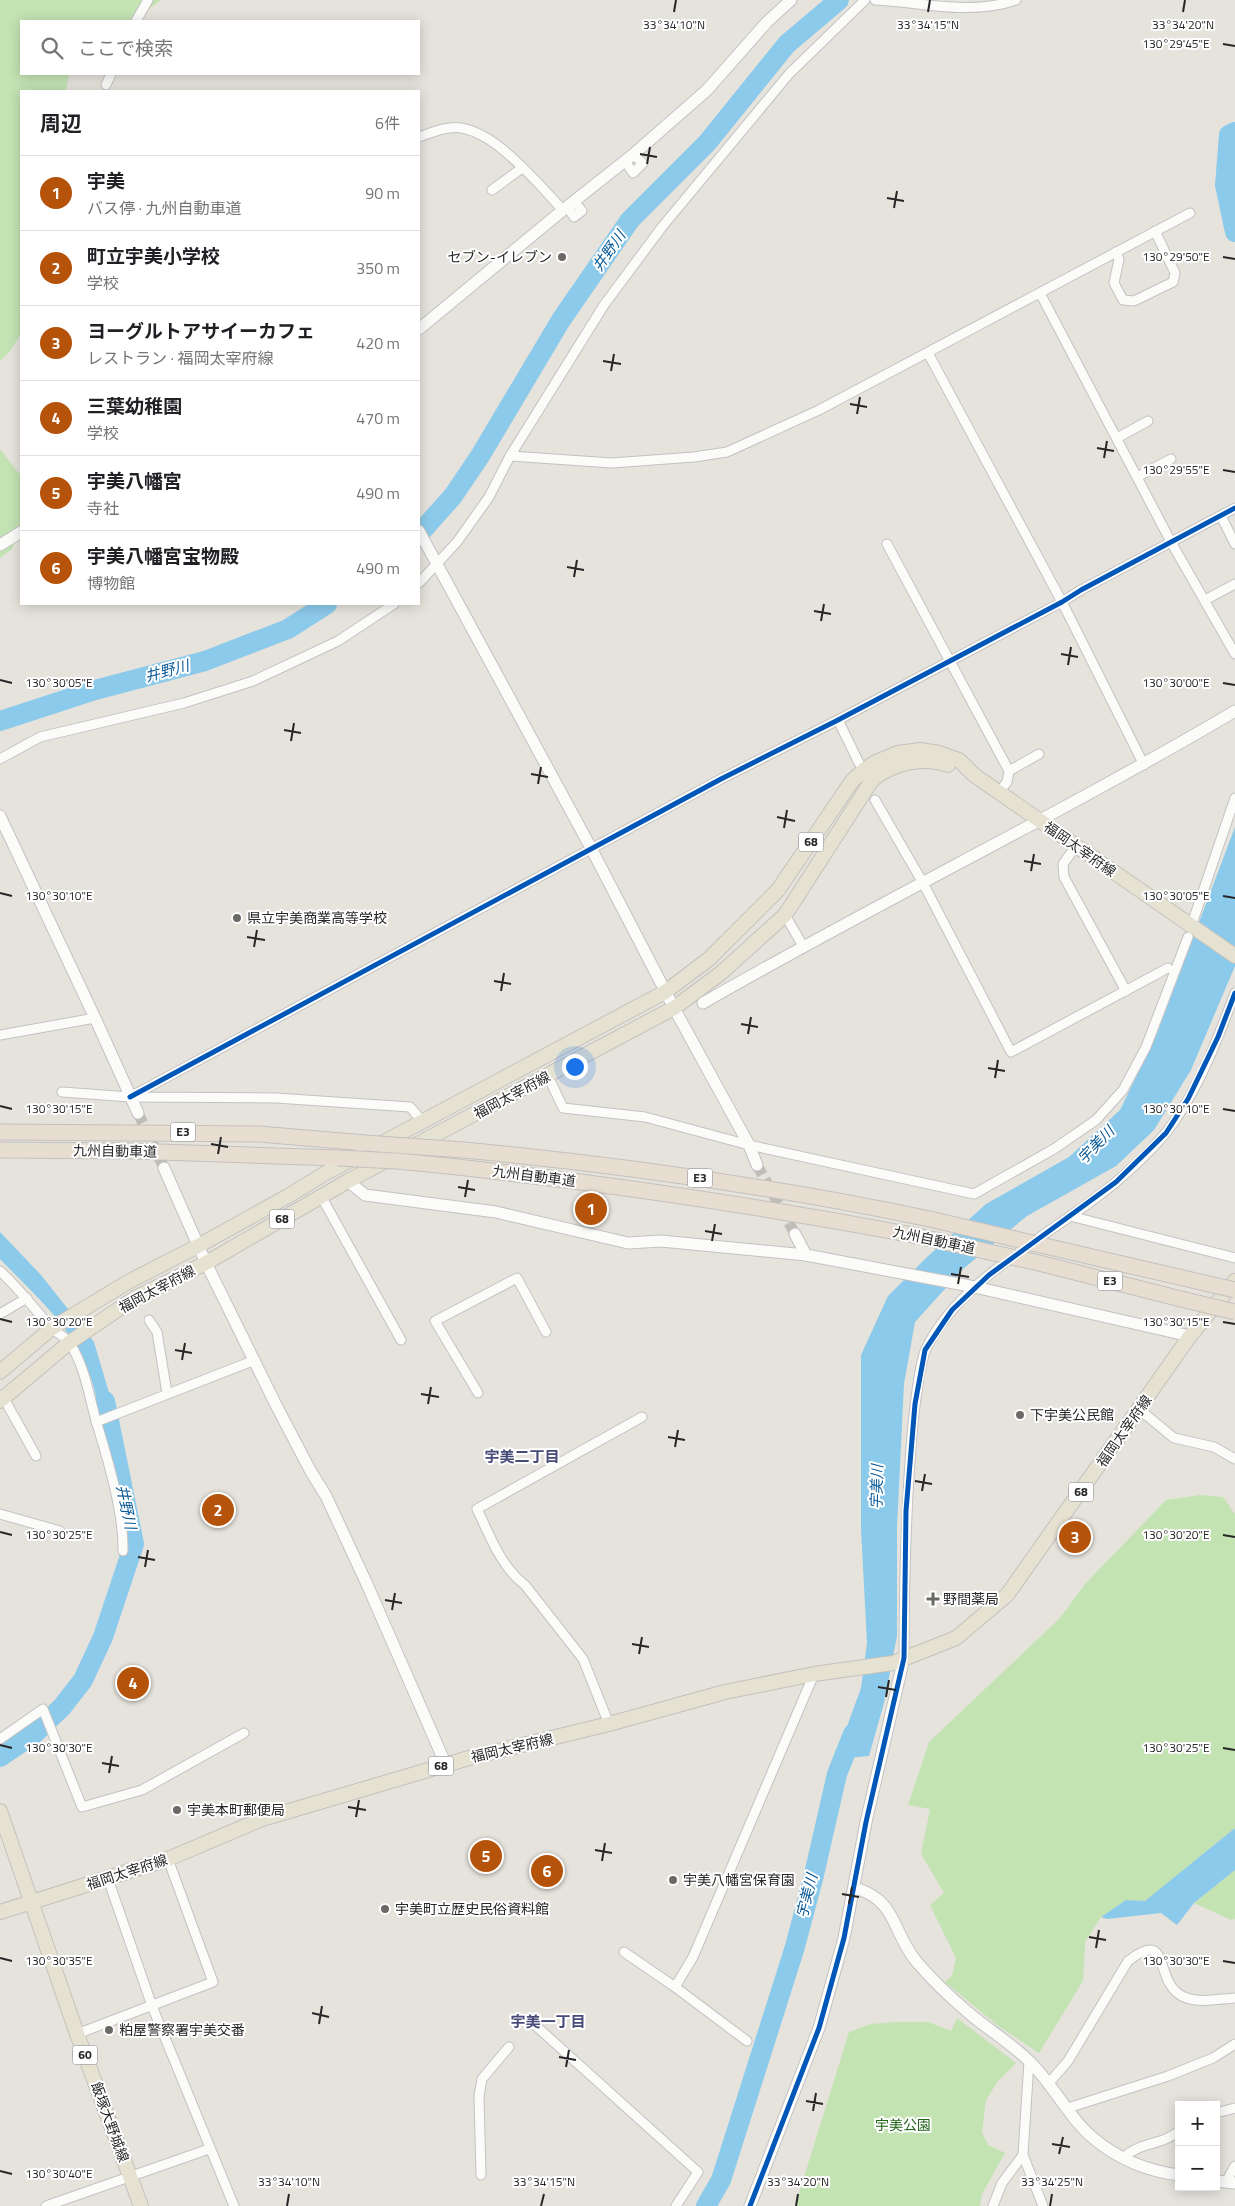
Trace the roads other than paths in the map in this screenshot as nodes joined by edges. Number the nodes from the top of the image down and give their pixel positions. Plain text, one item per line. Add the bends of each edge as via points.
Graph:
1 (148, 0) edge
2 (791, 0) edge
3 (866, 0) edge
4 (875, 0) edge
5 (1016, 0) edge
6 (137, 20) edge
7 (111, 75) edge
8 (106, 86) dead end
9 (420, 137) edge
10 (522, 168) junction
11 (492, 190) dead end
12 (568, 206) junction
13 (1190, 213) dead end
14 (1155, 232) junction
15 (1116, 252) junction
16 (1040, 292) junction
17 (420, 328) edge
18 (928, 352) junction
19 (1148, 421) dead end
20 (1117, 438) junction
21 (510, 456) junction
22 (1171, 459) dead end
23 (1137, 477) junction
24 (1235, 508) edge
25 (1221, 516) junction
26 (20, 533) edge
27 (420, 533) edge
28 (1171, 542) junction
29 (887, 544) dead end
30 (1235, 544) edge
31 (0, 545) edge
32 (435, 562) junction
33 (420, 582) edge
34 (1235, 584) edge
35 (1205, 600) junction
36 (1062, 602) junction
37 (392, 605) edge
38 (1235, 654) edge
39 (949, 661) junction
40 (1235, 711) edge
41 (838, 720) junction
42 (1040, 754) dead end
43 (0, 759) edge
44 (859, 763) dead end
45 (1144, 765) junction
46 (1009, 770) junction
47 (974, 775) junction
48 (999, 792) junction
49 (1235, 798) edge
50 (875, 800) dead end
51 (0, 816) edge
52 (1039, 820) junction
53 (1076, 846) junction
54 (591, 848) junction
55 (923, 883) junction
56 (784, 915) junction
57 (1191, 927) junction
58 (803, 946) junction
59 (1235, 956) edge
60 (1168, 968) dead end
61 (1126, 991) junction
62 (665, 992) junction
63 (1235, 993) edge
64 (703, 1003) dead end
65 (674, 1008) junction
66 (95, 1018) junction
67 (0, 1035) edge
68 (548, 1076) junction
69 (62, 1092) dead end
70 (130, 1097) junction
71 (138, 1113) tunnel mouth
72 (423, 1122) junction
73 (0, 1132) edge
74 (749, 1145) junction
75 (0, 1150) edge
76 (757, 1165) tunnel mouth
77 (164, 1168) tunnel mouth
78 (348, 1181) junction
79 (322, 1196) junction
80 (1070, 1216) junction
81 (795, 1234) tunnel mouth
82 (198, 1246) junction
83 (806, 1255) junction
84 (1235, 1258) edge
85 (206, 1263) junction
86 (0, 1271) edge
87 (1235, 1281) edge
88 (974, 1286) junction
89 (1235, 1290) edge
90 (26, 1298) junction
91 (1235, 1312) edge
92 (0, 1314) edge
93 (149, 1320) dead end
94 (52, 1328) junction
95 (546, 1332) dead end
96 (1190, 1336) junction
97 (401, 1340) dead end
98 (70, 1342) junction
99 (255, 1360) junction
100 (0, 1372) edge
101 (168, 1393) junction
102 (478, 1393) dead end
103 (1, 1397) edge
104 (1140, 1410) junction
105 (642, 1417) dead end
106 (99, 1421) junction
107 (36, 1456) dead end
108 (1235, 1460) edge
109 (0, 1514) edge
110 (60, 1531) dead end
111 (123, 1551) dead end
112 (898, 1660) junction
113 (814, 1674) junction
114 (609, 1724) junction
115 (244, 1733) dead end
116 (0, 1739) edge
117 (446, 1765) junction
118 (0, 1811) edge
119 (168, 1859) junction
120 (108, 1879) junction
121 (855, 1888) junction
122 (32, 1902) junction
123 (0, 1912) edge
124 (624, 1952) dead end
125 (675, 1987) junction
126 (1235, 1998) edge
127 (152, 2006) junction
128 (536, 2026) dead end
129 (77, 2034) junction
130 (747, 2040) dead end
131 (1235, 2044) edge
132 (509, 2047) dead end
133 (1029, 2061) junction
134 (1049, 2084) junction
135 (1068, 2108) junction
136 (1235, 2108) edge
137 (1220, 2112) edge
138 (1175, 2133) edge
139 (209, 2149) junction
140 (1023, 2155) junction
141 (1123, 2158) junction
142 (1235, 2166) edge
143 (1175, 2174) edge
144 (481, 2175) dead end
145 (130, 2176) junction
146 (1226, 2182) edge
147 (46, 2206) edge
148 (141, 2206) edge
149 (234, 2206) edge
150 (676, 2206) edge
151 (750, 2206) edge
152 (993, 2206) edge
153 (1043, 2206) edge

1 - 6 street
2 - 12 street via 767,22 707,90
3 - 21 street via 789,74 662,227 604,305
4 - 5 street via 976,9
7 - 8 street
9 - 10 street via 449,128 479,133
10 - 11 street
10 - 12 street
12 - 17 street
13 - 14 street
14 - 15 street
14 - 15 street via 1175,272 1173,282 1134,301 1123,300 1114,283 1119,259
15 - 16 street
16 - 18 street
16 - 20 street
18 - 21 street via 816,412 727,452 694,458 612,463
18 - 36 street
19 - 20 street
20 - 23 street
21 - 32 street via 489,497 457,542
22 - 23 street
23 - 28 street
24 - 25 street
25 - 28 street
25 - 30 street
26 - 31 street
27 - 32 street
28 - 35 street
28 - 36 street
29 - 39 street
32 - 33 street
32 - 54 street
34 - 35 street
35 - 38 street
36 - 39 street
36 - 45 street
37 - 43 street via 338,641 253,681 184,703 40,737
39 - 41 street
39 - 46 street
40 - 45 street
41 - 44 street
41 - 54 street
42 - 46 street
45 - 52 street
46 - 48 street via 1007,782
47 - 48 main road, 福岡太宰府線 / 68
47 - 56 main road, 福岡太宰府線 / 68 via 938,761 899,764 881,773 863,791 812,876
47 - 62 main road, 福岡太宰府線 / 68 via 959,760 920,750 898,753 865,769 852,781 778,890 709,959
48 - 52 main road, 福岡太宰府線 / 68
49 - 57 street
50 - 55 street
51 - 66 street
52 - 53 main road, 福岡太宰府線 / 68
52 - 55 street
53 - 57 main road, 福岡太宰府線 / 68
53 - 61 street via 1063,864 1064,877
54 - 62 street
54 - 70 street
55 - 58 street
55 - 61 street via 1011,1052
56 - 58 street
56 - 65 main road, 福岡太宰府線 / 68 via 722,973
57 - 59 main road, 福岡太宰府線 / 68
57 - 74 street via 1146,1047 1123,1090 1096,1120 1054,1149 974,1194
58 - 64 street
60 - 61 street
62 - 65 street
62 - 72 main road, 福岡太宰府線 / 68
63 - 80 street via 1218,1038 1176,1120 1116,1182
65 - 68 main road, 福岡太宰府線 / 68
65 - 74 street
66 - 67 street
66 - 70 street
68 - 74 street via 563,1108 645,1117
68 - 78 main road, 福岡太宰府線 / 68
69 - 70 street
70 - 71 street
70 - 72 street via 276,1098 410,1107
72 - 82 main road, 福岡太宰府線 / 68
73 - 89 highway, 九州自動車道 / E3, bridge via 259,1134 464,1150 665,1172 934,1220
74 - 76 street
75 - 91 highway, 九州自動車道 / E3, bridge via 130,1151 398,1161 662,1192 913,1235
77 - 82 street
78 - 79 main road, 福岡太宰府線 / 68
78 - 83 street via 365,1195 496,1212 628,1243 661,1241
79 - 85 main road, 福岡太宰府線 / 68
79 - 97 street
80 - 84 street
80 - 88 street
81 - 83 street
82 - 85 street
82 - 94 main road, 福岡太宰府線 / 68 via 128,1282
83 - 88 street
85 - 98 main road, 福岡太宰府線 / 68 via 135,1298
85 - 99 street
86 - 90 street
87 - 96 main road, 福岡太宰府線 / 68
88 - 96 street
88 - 112 street via 952,1310 925,1350 915,1404
90 - 92 street
90 - 94 street
93 - 101 street via 157,1332
94 - 98 street
94 - 100 main road, 福岡太宰府線 / 68
95 - 102 street via 517,1278 435,1321
96 - 104 main road, 福岡太宰府線 / 68
98 - 103 main road, 福岡太宰府線 / 68
98 - 106 street via 89,1386
99 - 101 street
99 - 117 street via 326,1496
101 - 106 street
103 - 107 street
104 - 108 street via 1174,1438 1214,1447
104 - 112 main road, 福岡太宰府線 / 68 via 1008,1595 956,1638
105 - 114 street via 477,1509 514,1577 525,1585 583,1659
106 - 111 street via 122,1527
109 - 110 street
112 - 113 main road, 福岡太宰府線 / 68
112 - 121 street
113 - 114 main road, 福岡太宰府線 / 68 via 725,1692
113 - 125 street via 694,1957
114 - 117 main road, 福岡太宰府線 / 68
115 - 116 street via 142,1790 82,1807 43,1709
117 - 119 main road, 福岡太宰府線 / 68 via 270,1816
118 - 122 main road, 飯塚大野城線 / 60
119 - 120 main road, 福岡太宰府線 / 68
119 - 127 street via 213,1982
120 - 122 main road, 福岡太宰府線 / 68
120 - 127 street
121 - 133 street via 882,1902 914,1959 932,1979
121 - 151 street via 819,2028
122 - 123 main road, 福岡太宰府線 / 68
122 - 129 main road, 飯塚大野城線 / 60
124 - 125 street
125 - 130 street
126 - 134 street via 1204,2000 1182,1996 1168,1984 1160,1956 1155,1950 1137,1955 1128,1961 1072,2054
127 - 129 street
127 - 139 street
128 - 150 street via 698,2172
129 - 145 main road, 飯塚大野城線 / 60
131 - 135 street via 1213,2058 1168,2076
132 - 144 street via 482,2079 479,2096
133 - 134 street
133 - 140 street
134 - 135 street
135 - 141 street via 1092,2137
136 - 137 street
138 - 141 street via 1143,2145
139 - 145 street
139 - 149 street
140 - 152 street via 1002,2183
140 - 153 street
141 - 143 street via 1156,2172
142 - 146 street
145 - 147 street
145 - 148 main road, 飯塚大野城線 / 60

